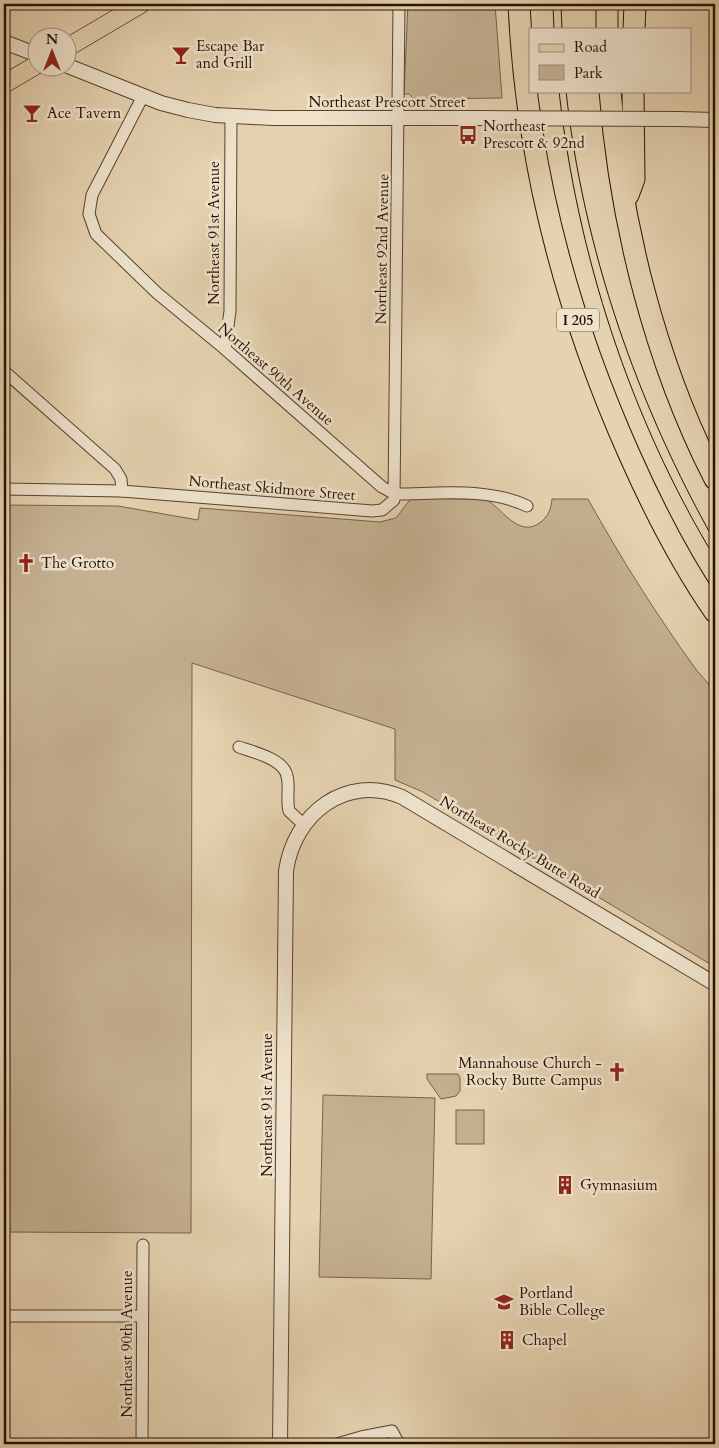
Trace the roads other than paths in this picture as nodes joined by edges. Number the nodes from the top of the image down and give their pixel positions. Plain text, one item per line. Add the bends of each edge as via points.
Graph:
1 (399, 4) edge
2 (519, 4) edge
3 (607, 4) edge
4 (635, 4) edge
5 (131, 6) edge
6 (607, 28) edge
7 (634, 28) edge
8 (78, 40) edge
9 (4, 42) edge
10 (28, 51) edge
11 (28, 70) edge
12 (78, 70) edge
13 (4, 84) edge
14 (610, 92) edge
15 (633, 92) edge
16 (143, 96) junction
17 (231, 116) junction
18 (398, 118) junction
19 (715, 120) edge
20 (624, 207) junction
21 (225, 349) junction
22 (4, 371) edge
23 (715, 480) edge
24 (4, 489) edge
25 (122, 491) junction
26 (395, 494) junction
27 (527, 506) dead end
28 (715, 612) edge
29 (239, 747) dead end
30 (303, 824) junction
31 (715, 984) edge
32 (143, 1245) dead end
33 (4, 1316) edge
34 (142, 1316) junction
35 (142, 1444) edge
36 (280, 1444) edge
37 (337, 1444) edge
38 (399, 1444) edge

1 - 18 street, Northeast 92nd Avenue
2 - 28 highway, I 205 via 525,84 539,171 583,338 637,472 677,551
3 - 6 highway
4 - 7 highway
5 - 8 main road
9 - 10 street
11 - 13 main road
12 - 16 street, Northeast Prescott Street
14 - 20 highway
15 - 20 highway via 634,179
16 - 17 street, Northeast Prescott Street via 188,110
16 - 21 street, Northeast 90th Avenue via 92,195 90,220 96,234 156,293
17 - 18 street, Northeast Prescott Street
17 - 21 street, Northeast 91st Avenue via 230,311
18 - 19 street, Northeast Prescott Street, bridge
18 - 26 street, Northeast 92nd Avenue
20 - 23 highway via 658,339
21 - 26 street, Northeast 90th Avenue via 382,487
22 - 25 street via 116,469
24 - 25 street, Northeast Skidmore Street
25 - 26 street, Northeast Skidmore Street via 372,511 390,505
26 - 27 street via 482,494
29 - 30 street via 260,754 285,770 289,811
30 - 31 street, Northeast Rocky Butte Road via 324,805 344,795 367,790 395,794 427,810
30 - 36 street, Northeast 91st Avenue via 290,848 285,882
32 - 34 street, Northeast 90th Avenue
33 - 34 street
34 - 35 street, Northeast 90th Avenue
37 - 38 street via 392,1431

